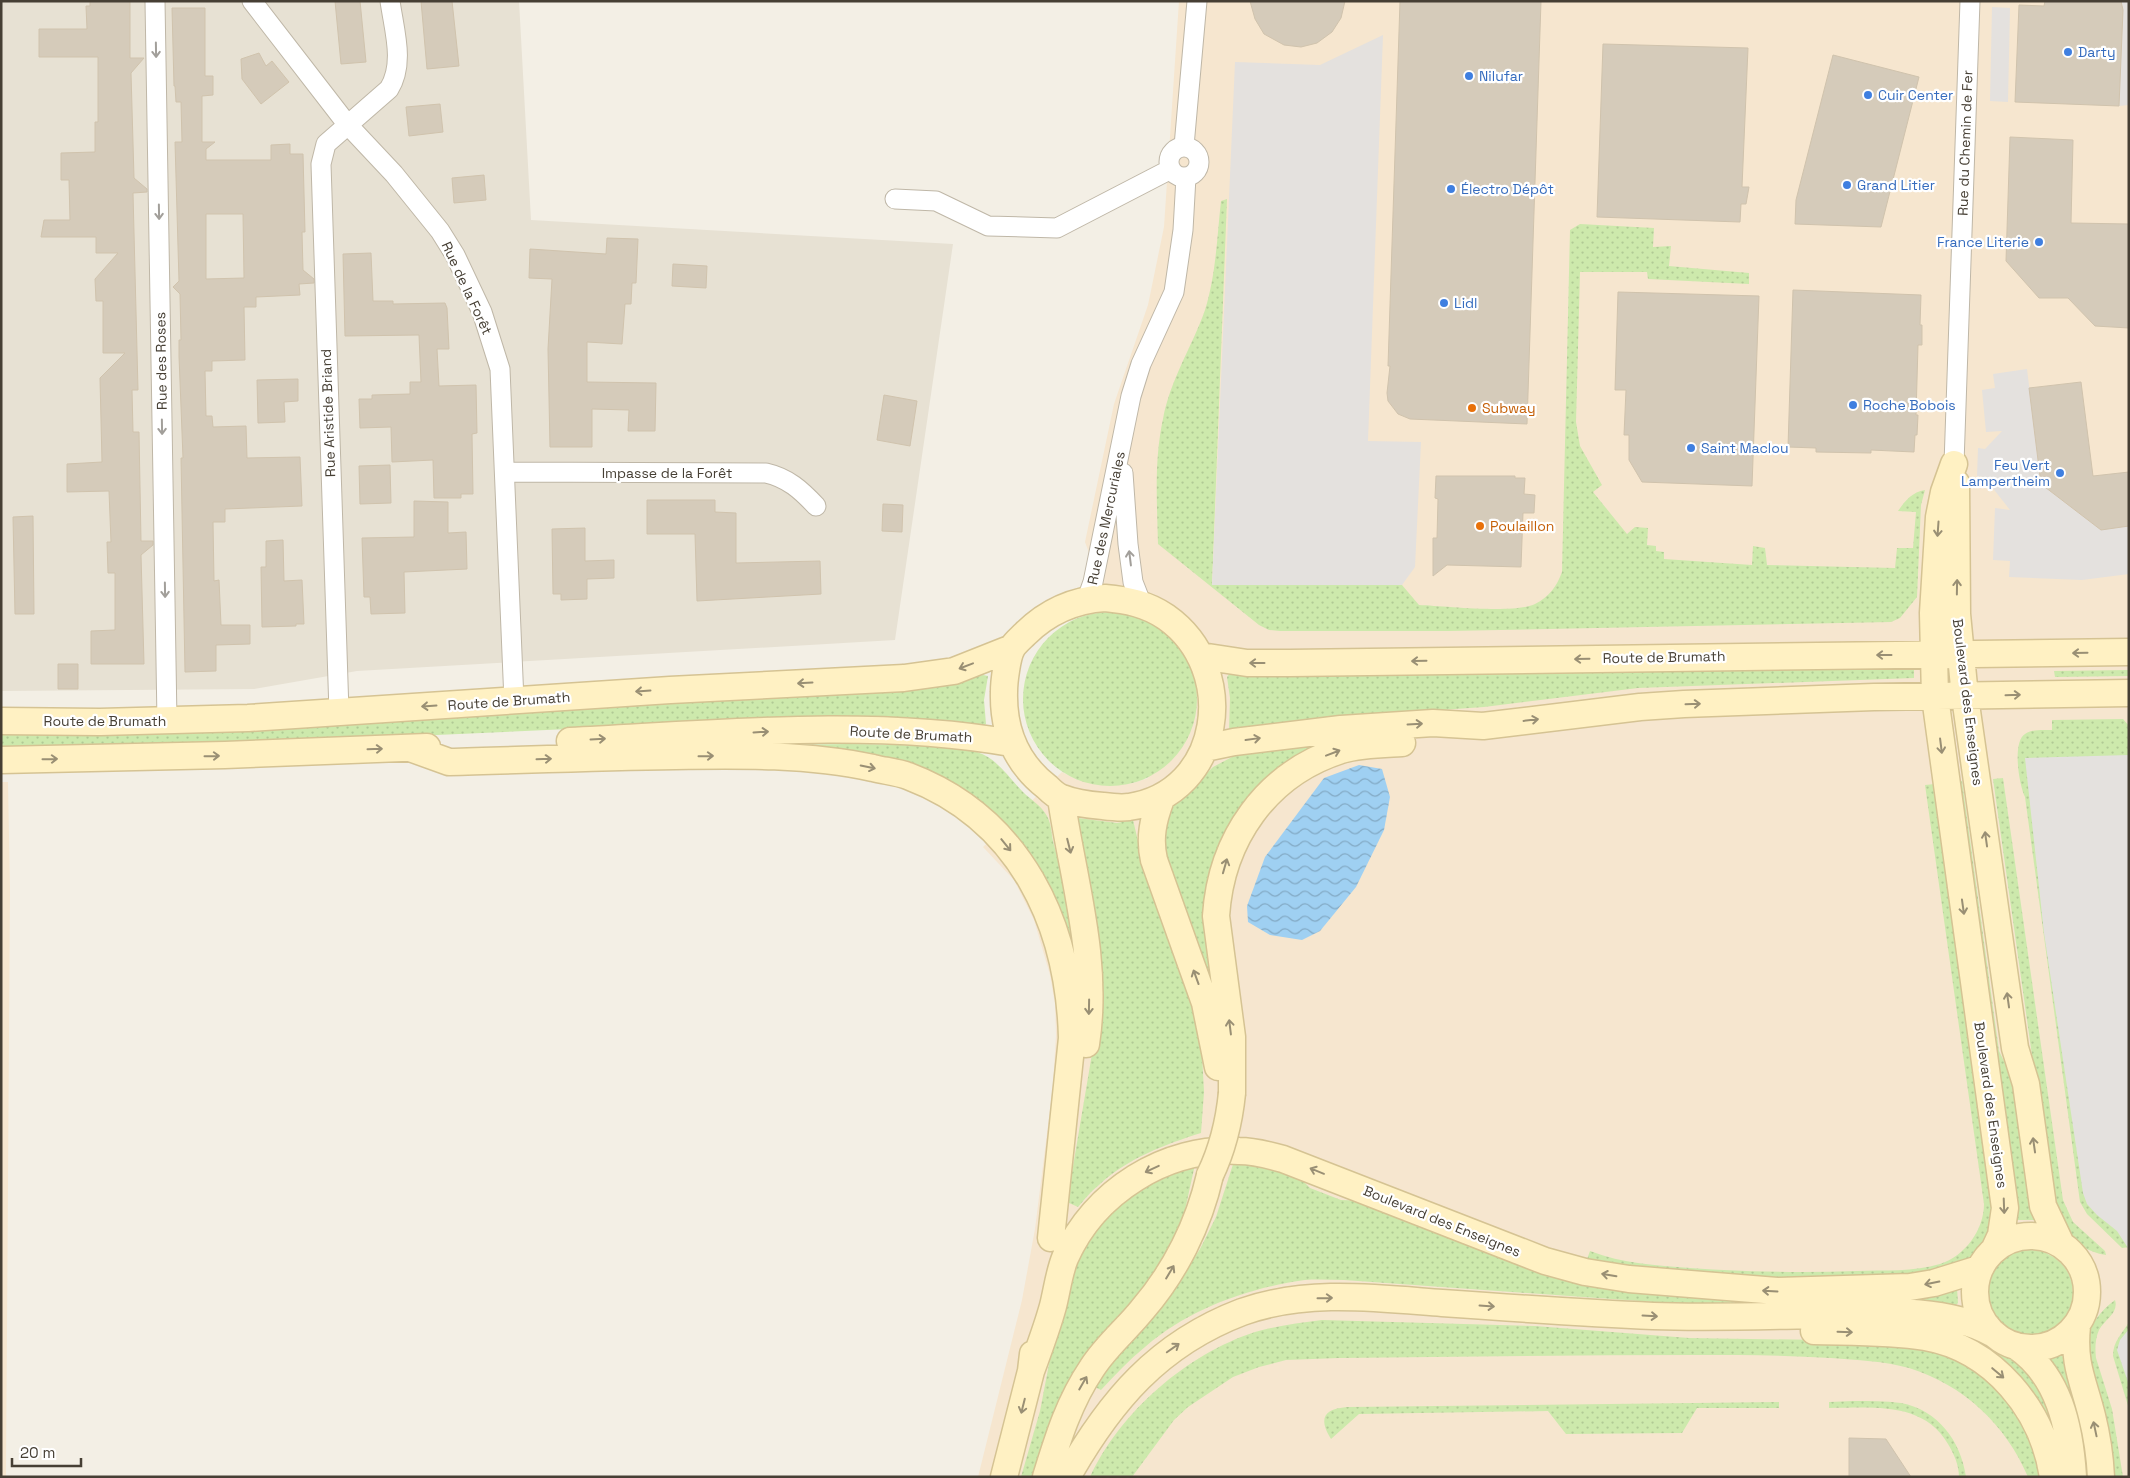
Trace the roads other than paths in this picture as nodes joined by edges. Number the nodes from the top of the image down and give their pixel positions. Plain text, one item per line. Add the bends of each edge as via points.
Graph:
1 (155, 1) edge
2 (252, 1) edge
3 (390, 1) edge
4 (1197, 1) edge
5 (1970, 1) edge
6 (347, 124) junction
7 (1184, 146) junction
8 (1178, 173) junction
9 (895, 199) dead end
10 (1124, 436) junction
11 (1954, 464) junction
12 (506, 472) junction
13 (816, 506) dead end
14 (1087, 599) junction
15 (1142, 605) junction
16 (1012, 648) junction
17 (2129, 652) edge
18 (1962, 653) junction
19 (1933, 654) junction
20 (1200, 656) junction
21 (2129, 693) edge
22 (1935, 697) junction
23 (1965, 697) junction
24 (514, 701) junction
25 (338, 712) junction
26 (1, 721) edge
27 (167, 721) junction
28 (1482, 726) junction
29 (1011, 743) junction
30 (410, 748) junction
31 (1205, 748) junction
32 (1, 760) edge
33 (1061, 798) junction
34 (1161, 799) junction
35 (1226, 1093) junction
36 (1051, 1238) junction
37 (2060, 1242) junction
38 (1995, 1248) junction
39 (1979, 1270) junction
40 (1709, 1317) junction
41 (2077, 1326) junction
42 (1992, 1333) junction
43 (2016, 1346) junction
44 (1031, 1370) junction
45 (1004, 1477) edge
46 (1046, 1477) edge
47 (1067, 1477) edge
48 (2053, 1477) edge
49 (2073, 1477) edge
50 (2101, 1477) edge

1 -> 27 street, Rue des Roses
2 - 6 street, Rue de la Forêt
3 - 6 street, Rue Aristide Briand via 398,58 395,80 389,89
4 - 7 street
5 - 11 street, Rue du Chemin de Fer
6 - 12 street, Rue de la Forêt via 394,174 440,231 482,312 500,368
6 - 25 street, Rue Aristide Briand via 326,144 321,164
7 - 8 street via 1172,151 1168,160
7 - 8 street via 1194,150 1199,162 1195,172
8 - 9 street via 1057,228 988,226 936,201
8 - 10 street, Rue des Mercuriales via 1183,230 1174,292 1141,364
10 - 14 street, Rue des Mercuriales
15 -> 10 street, Rue des Mercuriales via 1133,582 1128,544 1123,488
18 -> 11 main road, Boulevard des Enseignes via 1957,614 1958,495
11 -> 19 main road, Boulevard des Enseignes via 1939,517
12 - 13 street, Impasse de la Forêt via 766,472 792,482
12 - 24 street, Rue de la Forêt
14 - 15 main road via 1124,600
14 - 16 main road via 1058,609 1035,624
15 - 20 main road via 1179,628
16 -> 24 main road, Route de Brumath via 954,671 904,678
16 - 29 main road via 1004,683 1003,713
17 -> 18 main road, Route de Brumath
18 - 19 main road, Route de Brumath
18 - 23 main road, Boulevard des Enseignes
19 -> 20 main road, Route de Brumath via 1290,663
19 - 22 main road, Boulevard des Enseignes
20 - 31 main road via 1211,686 1213,718
23 -> 21 main road
22 - 23 main road
28 -> 22 main road via 1640,707
22 -> 38 main road, Boulevard des Enseignes via 2005,1208
37 -> 23 main road, Boulevard des Enseignes via 2043,1206 2026,1084 2015,1048
24 -> 25 main road, Route de Brumath
25 - 27 main road, Route de Brumath
26 - 27 main road, Route de Brumath
31 -> 28 main road via 1341,729 1433,723
35 -> 28 main road via 1232,1037 1216,916 1228,856 1255,809 1293,774 1343,749 1434,741
30 -> 29 main road, Route de Brumath via 813,731 939,734
29 - 33 main road via 1020,760 1039,781
32 -> 30 main road, Route de Brumath via 225,756
30 -> 36 main road via 449,762 729,756 857,764 907,775 948,794 986,822 1024,868 1039,894 1060,949 1067,982 1072,1038
31 - 34 main road via 1186,779
33 - 34 main road via 1095,806 1128,808
33 -> 36 main road via 1084,918 1089,1012 1079,1087
35 -> 34 main road via 1205,1003 1154,860 1151,832
46 -> 35 main road, bridge via 1062,1426 1082,1383 1104,1351 1167,1277 1188,1238 1222,1150 1230,1120
36 - 44 main road
37 - 38 main road via 2047,1237 2020,1236
37 - 41 main road via 2075,1256 2085,1273 2088,1287 2084,1314
38 - 39 main road
39 - 42 main road via 1975,1296 1978,1310
39 -> 44 main road, Boulevard des Enseignes via 1910,1287 1777,1291 1585,1272 1545,1261 1283,1159 1237,1150 1198,1154 1152,1169 1130,1181 1098,1208 1084,1225 1064,1260
40 - 42 main road via 1907,1313 1968,1321
47 -> 40 main road via 1105,1415 1136,1379 1195,1334 1244,1311 1299,1298 1353,1297
40 -> 48 main road via 1789,1330 1906,1334 1927,1337 1968,1352 2005,1379 2021,1397 2044,1439
41 - 43 main road via 2056,1343 2043,1347
50 -> 41 main road via 2092,1417 2077,1367 2074,1347
42 - 43 main road
43 - 49 main road via 2041,1367 2057,1394 2066,1426
44 -> 45 main road

